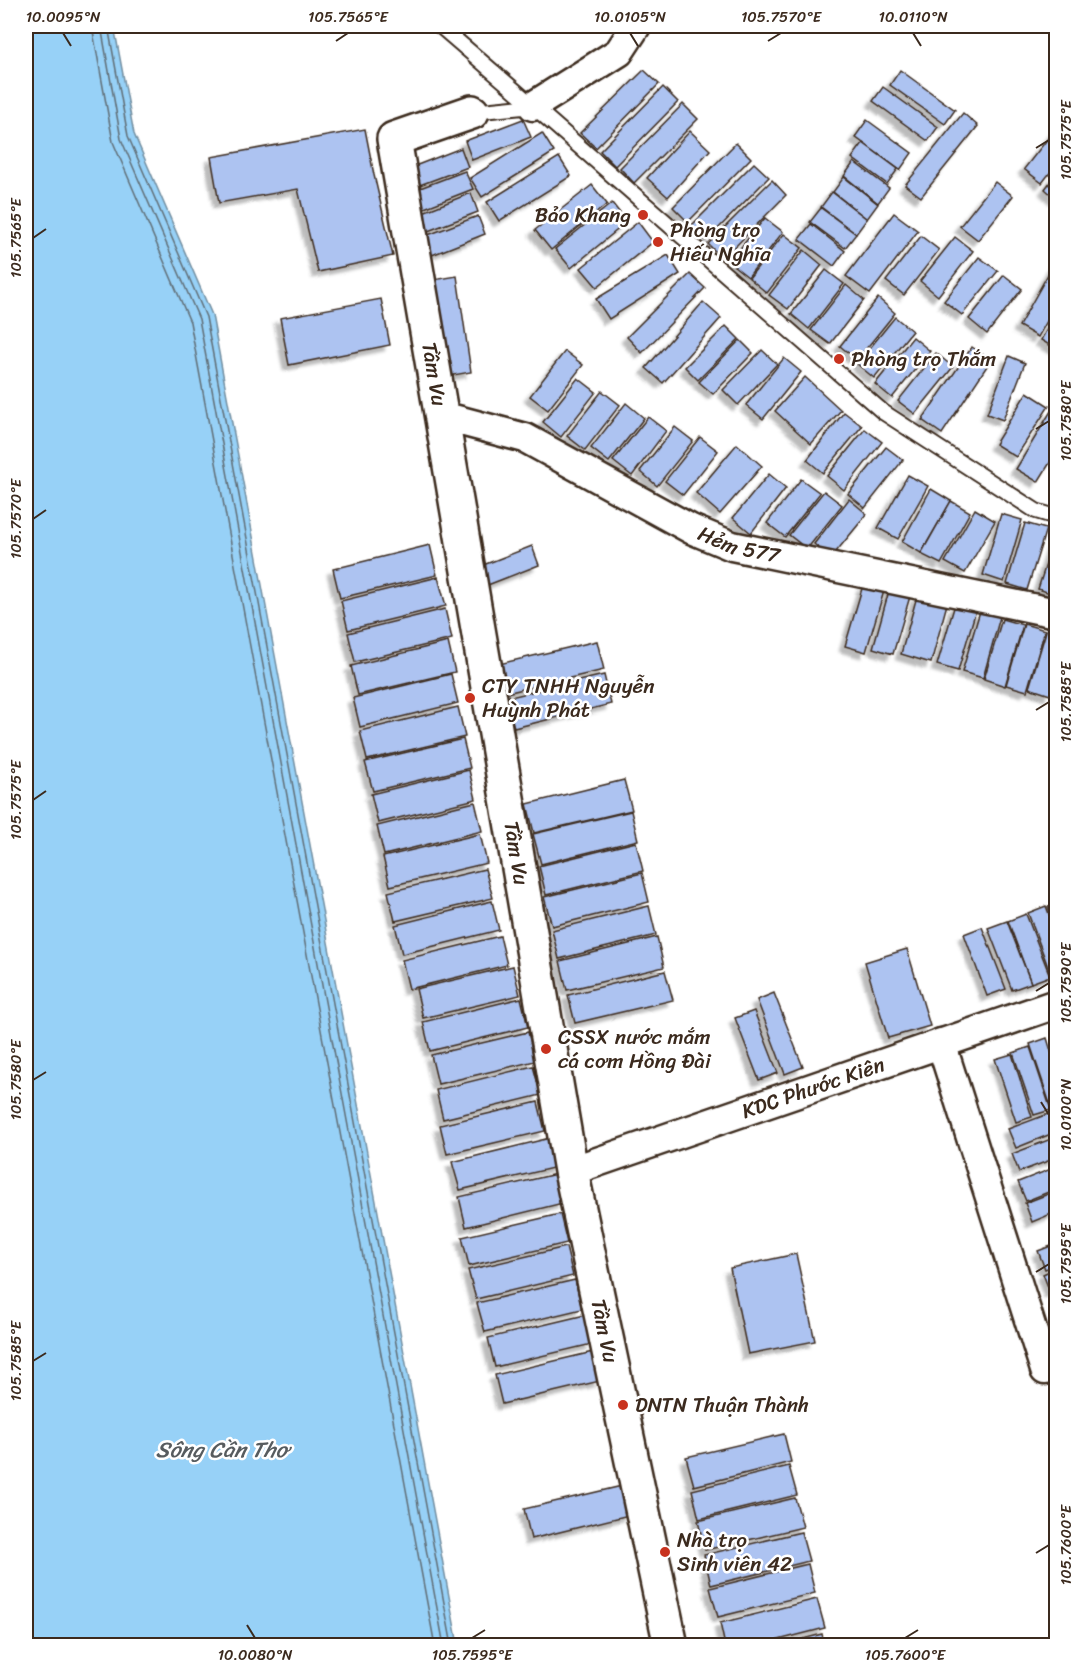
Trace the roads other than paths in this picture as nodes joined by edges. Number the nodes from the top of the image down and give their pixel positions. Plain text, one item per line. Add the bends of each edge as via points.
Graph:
1 (440, 26) edge
2 (636, 26) edge
3 (533, 106) junction
4 (472, 112) joint
5 (442, 416) junction
6 (1056, 517) edge
7 (1056, 613) edge
8 (1056, 1004) edge
9 (941, 1044) junction
10 (571, 1171) junction
11 (1044, 1370) dead end
12 (671, 1646) edge

1 - 3 lane
2 - 3 street via 619,52
3 - 4 lane
3 - 6 lane via 883,412 1036,512
4 - 5 street, Tầm Vu via 394,139
5 - 7 street, Hẻm 577 via 525,438 691,529 732,546
5 - 10 street, Tầm Vu
8 - 9 street, KDC Phước Kiên
9 - 10 street, KDC Phước Kiên
9 - 11 street
10 - 12 street, Tầm Vu

